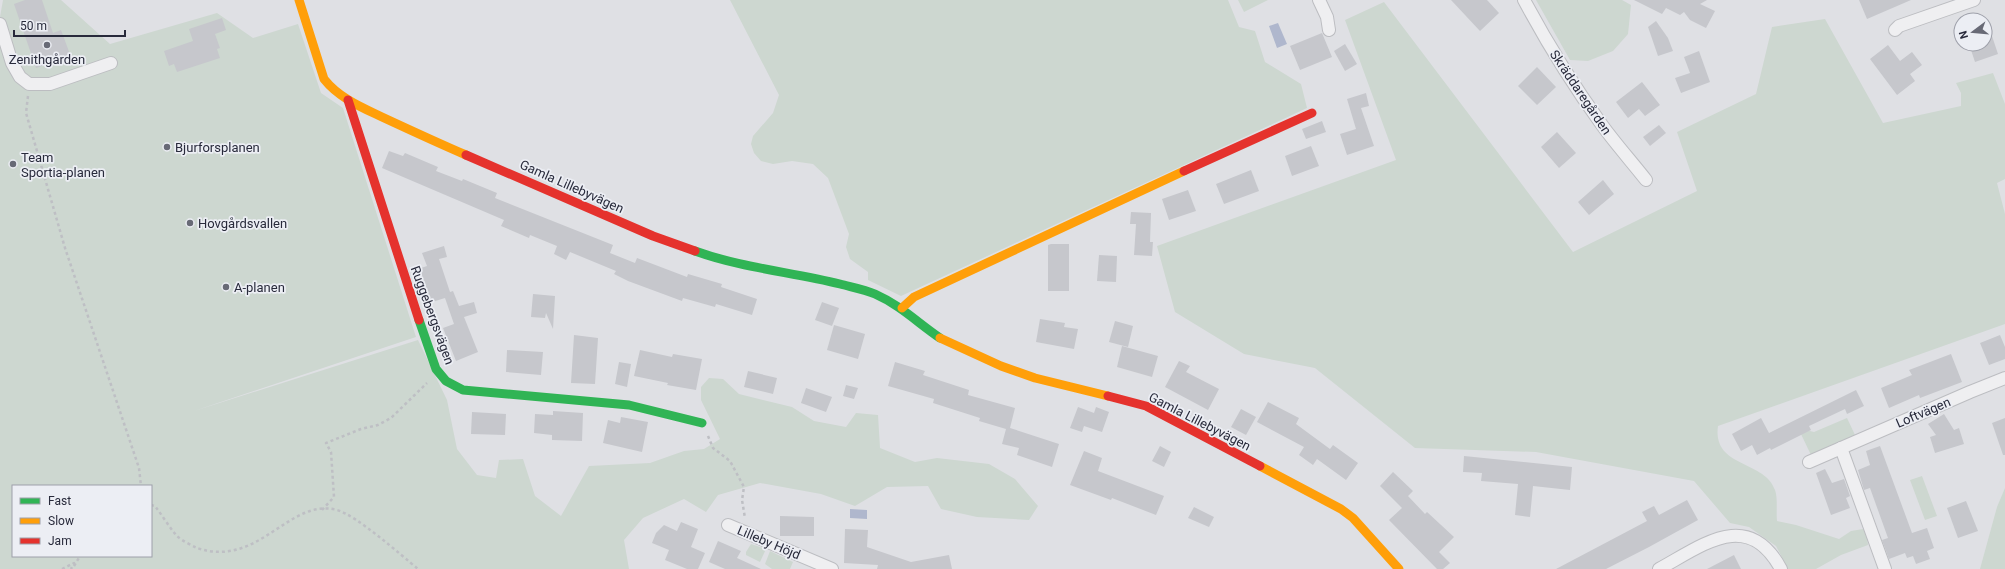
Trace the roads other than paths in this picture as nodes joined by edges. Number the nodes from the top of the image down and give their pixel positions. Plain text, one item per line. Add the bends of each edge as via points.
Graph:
1 (299, 0) edge
2 (1319, 0) edge
3 (1524, 0) edge
4 (1974, 0) edge
5 (0, 24) edge
6 (1329, 30) dead end
7 (1895, 30) dead end
8 (111, 63) dead end
9 (348, 100) junction
10 (1312, 113) dead end
11 (1646, 180) dead end
12 (902, 308) junction
13 (2005, 378) edge
14 (702, 423) road end
15 (1841, 448) junction
16 (1809, 462) dead end
17 (728, 524) dead end
18 (832, 569) edge
19 (1399, 569) edge
20 (1659, 569) edge
21 (1781, 569) edge
22 (1885, 569) edge

1 - 9 street, Gamla Lillebyvägen via 324,79 331,88
2 - 6 street via 1327,17
3 - 11 street, Skräddaregården via 1544,38 1578,91
4 - 7 street via 1899,26
5 - 8 street via 12,63 20,77 29,84 50,84
9 - 12 street, Gamla Lillebyvägen via 418,134 688,250 766,270 857,288 874,293
9 - 14 street, Ruggebergsvägen via 436,369 446,381 463,390 629,405
10 - 12 street via 914,297
12 - 19 street, Gamla Lillebyvägen via 922,326 948,343 1014,371 1157,411 1341,509 1353,518
13 - 15 street, Loftvägen
15 - 16 street, Loftvägen
15 - 22 street
17 - 18 street, Lilleby Höjd
20 - 21 street via 1710,542 1739,535 1751,538 1762,545 1772,554

